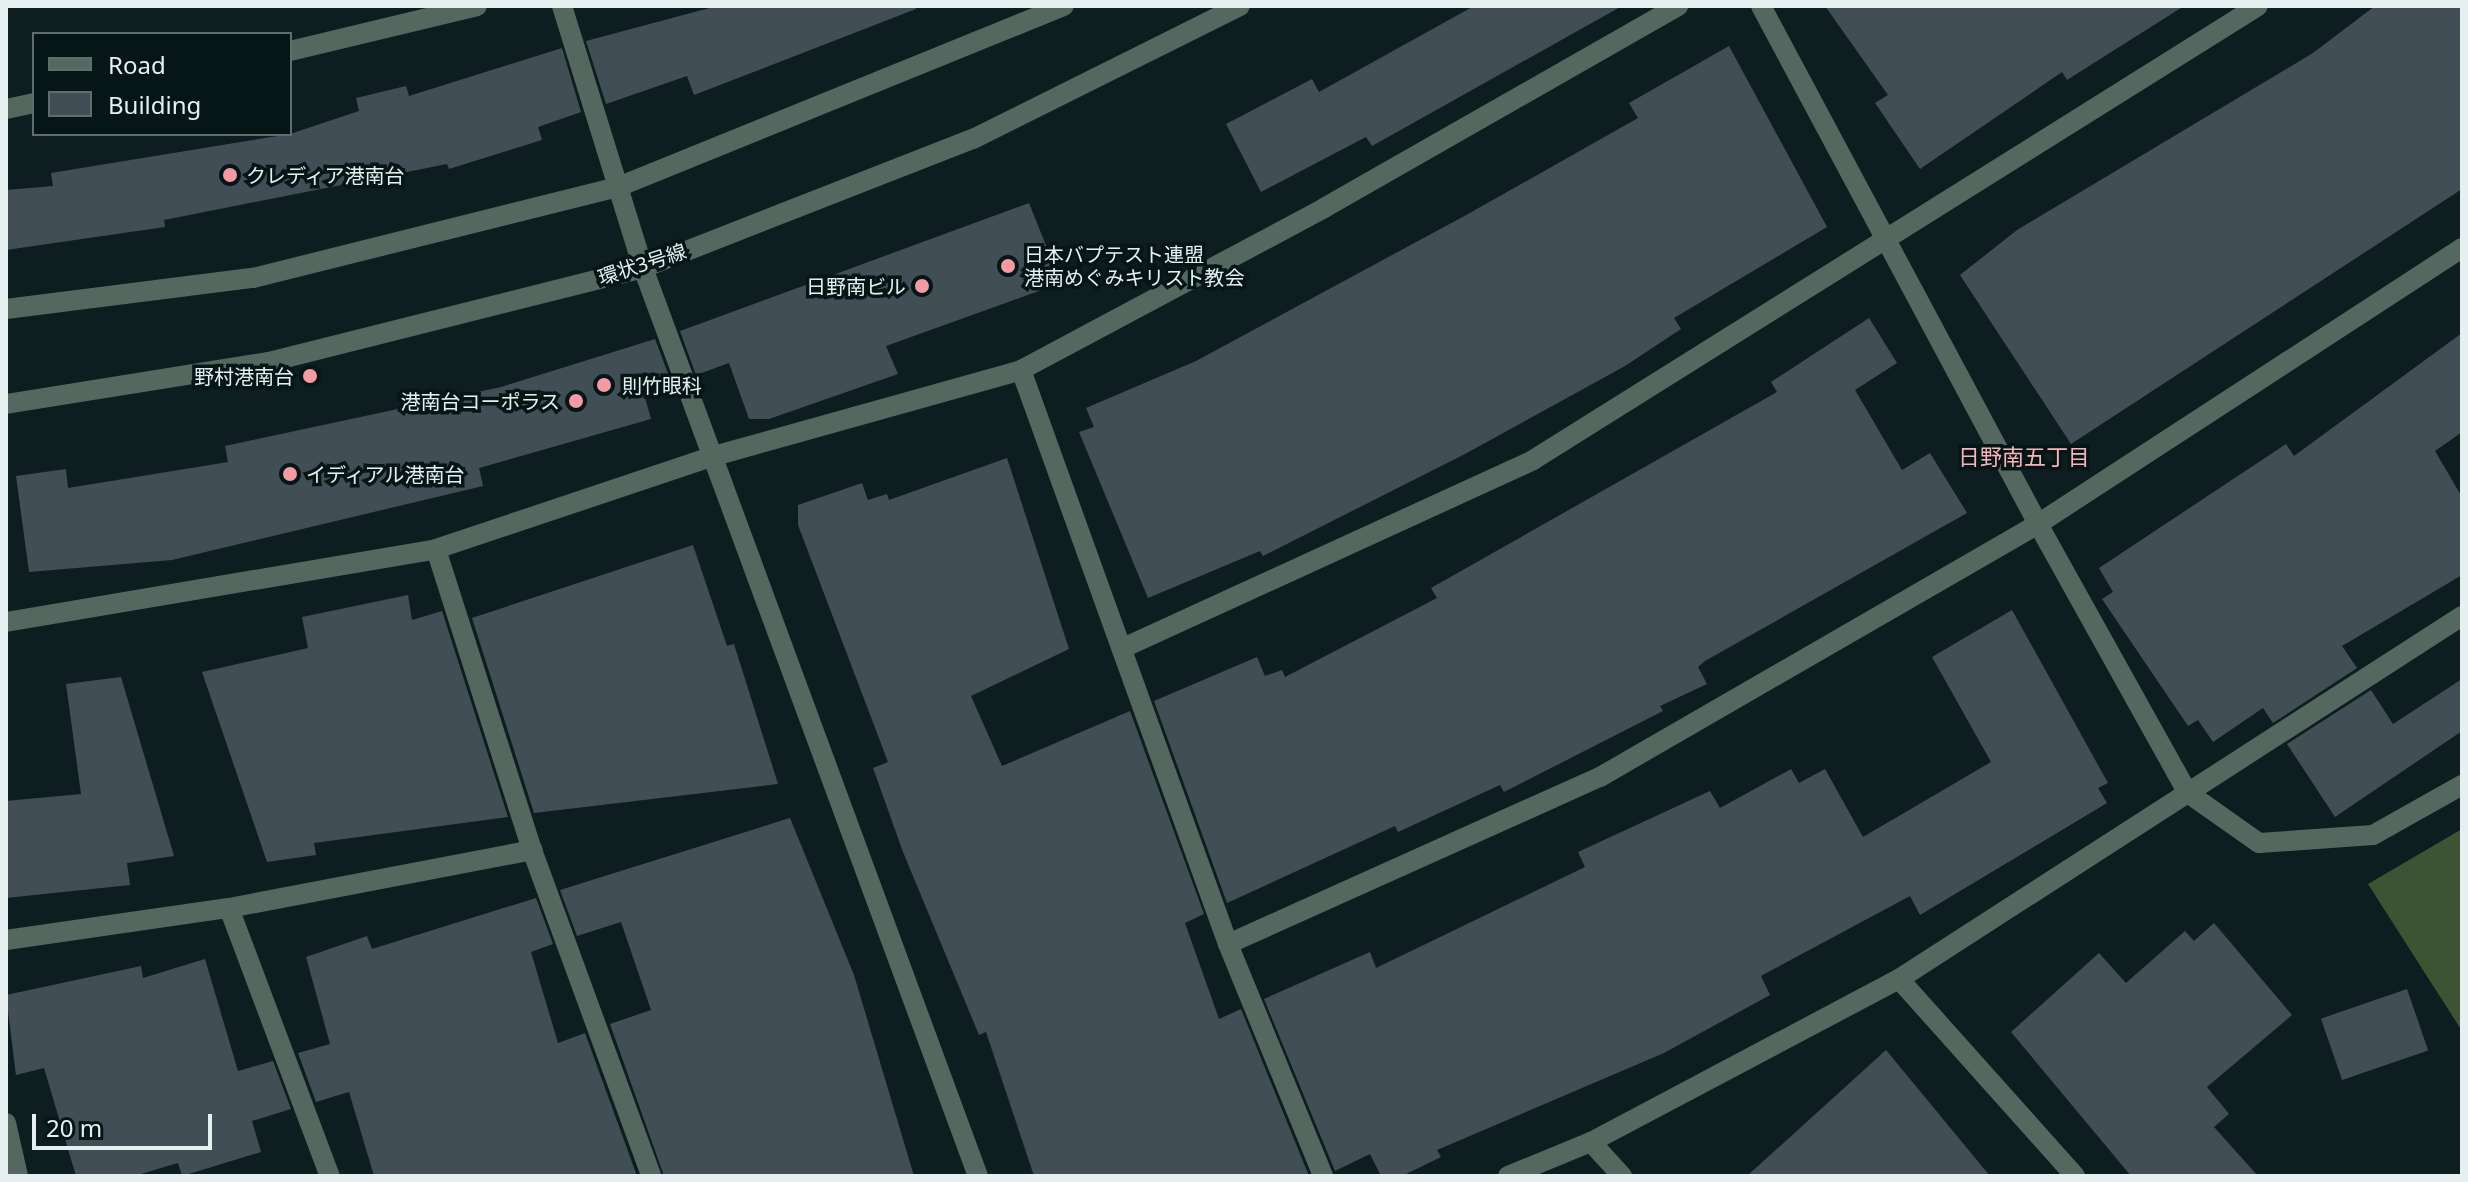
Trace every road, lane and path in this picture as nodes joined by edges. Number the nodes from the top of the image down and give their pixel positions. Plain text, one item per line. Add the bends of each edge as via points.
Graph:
1 (477, 6) edge
2 (562, 6) edge
3 (1064, 6) edge
4 (1240, 6) edge
5 (1678, 6) edge
6 (1761, 6) edge
7 (2258, 6) edge
8 (292, 51) edge
9 (32, 103) edge
10 (6, 109) edge
11 (618, 187) junction
12 (1885, 243) junction
13 (2462, 248) edge
14 (643, 268) junction
15 (6, 309) edge
16 (1021, 370) junction
17 (6, 404) edge
18 (714, 456) junction
19 (2038, 524) junction
20 (436, 549) junction
21 (2462, 616) edge
22 (6, 622) edge
23 (1123, 648) junction
24 (2462, 785) edge
25 (2188, 793) junction
26 (532, 850) junction
27 (229, 908) junction
28 (6, 940) edge
29 (1228, 944) junction
30 (1899, 979) junction
31 (6, 1123) edge
32 (1591, 1142) junction
33 (18, 1176) edge
34 (330, 1176) edge
35 (651, 1176) edge
36 (978, 1176) edge
37 (1323, 1176) edge
38 (1508, 1176) edge
39 (1622, 1176) edge
40 (2075, 1176) edge

1 - 8 street
2 - 11 street
3 - 11 street
4 - 14 street, 環状3号線 via 973,139
5 - 16 street via 1324,208
6 - 12 street
7 - 12 street
9 - 10 street
11 - 14 street
11 - 15 street via 253,278
12 - 19 street
12 - 23 street via 1533,460
13 - 19 street
14 - 17 street, 環状3号線 via 269,362
14 - 18 street
16 - 18 street
16 - 23 street
18 - 20 street
18 - 36 street
19 - 25 street
19 - 29 street via 1600,777
20 - 22 street
20 - 26 street
21 - 25 street
23 - 29 street
24 - 25 street via 2373,835 2259,843
25 - 30 street
26 - 27 street
26 - 35 street
27 - 28 street
27 - 34 street
29 - 37 street
30 - 32 street
30 - 40 street
31 - 33 street
32 - 38 street
32 - 39 street

